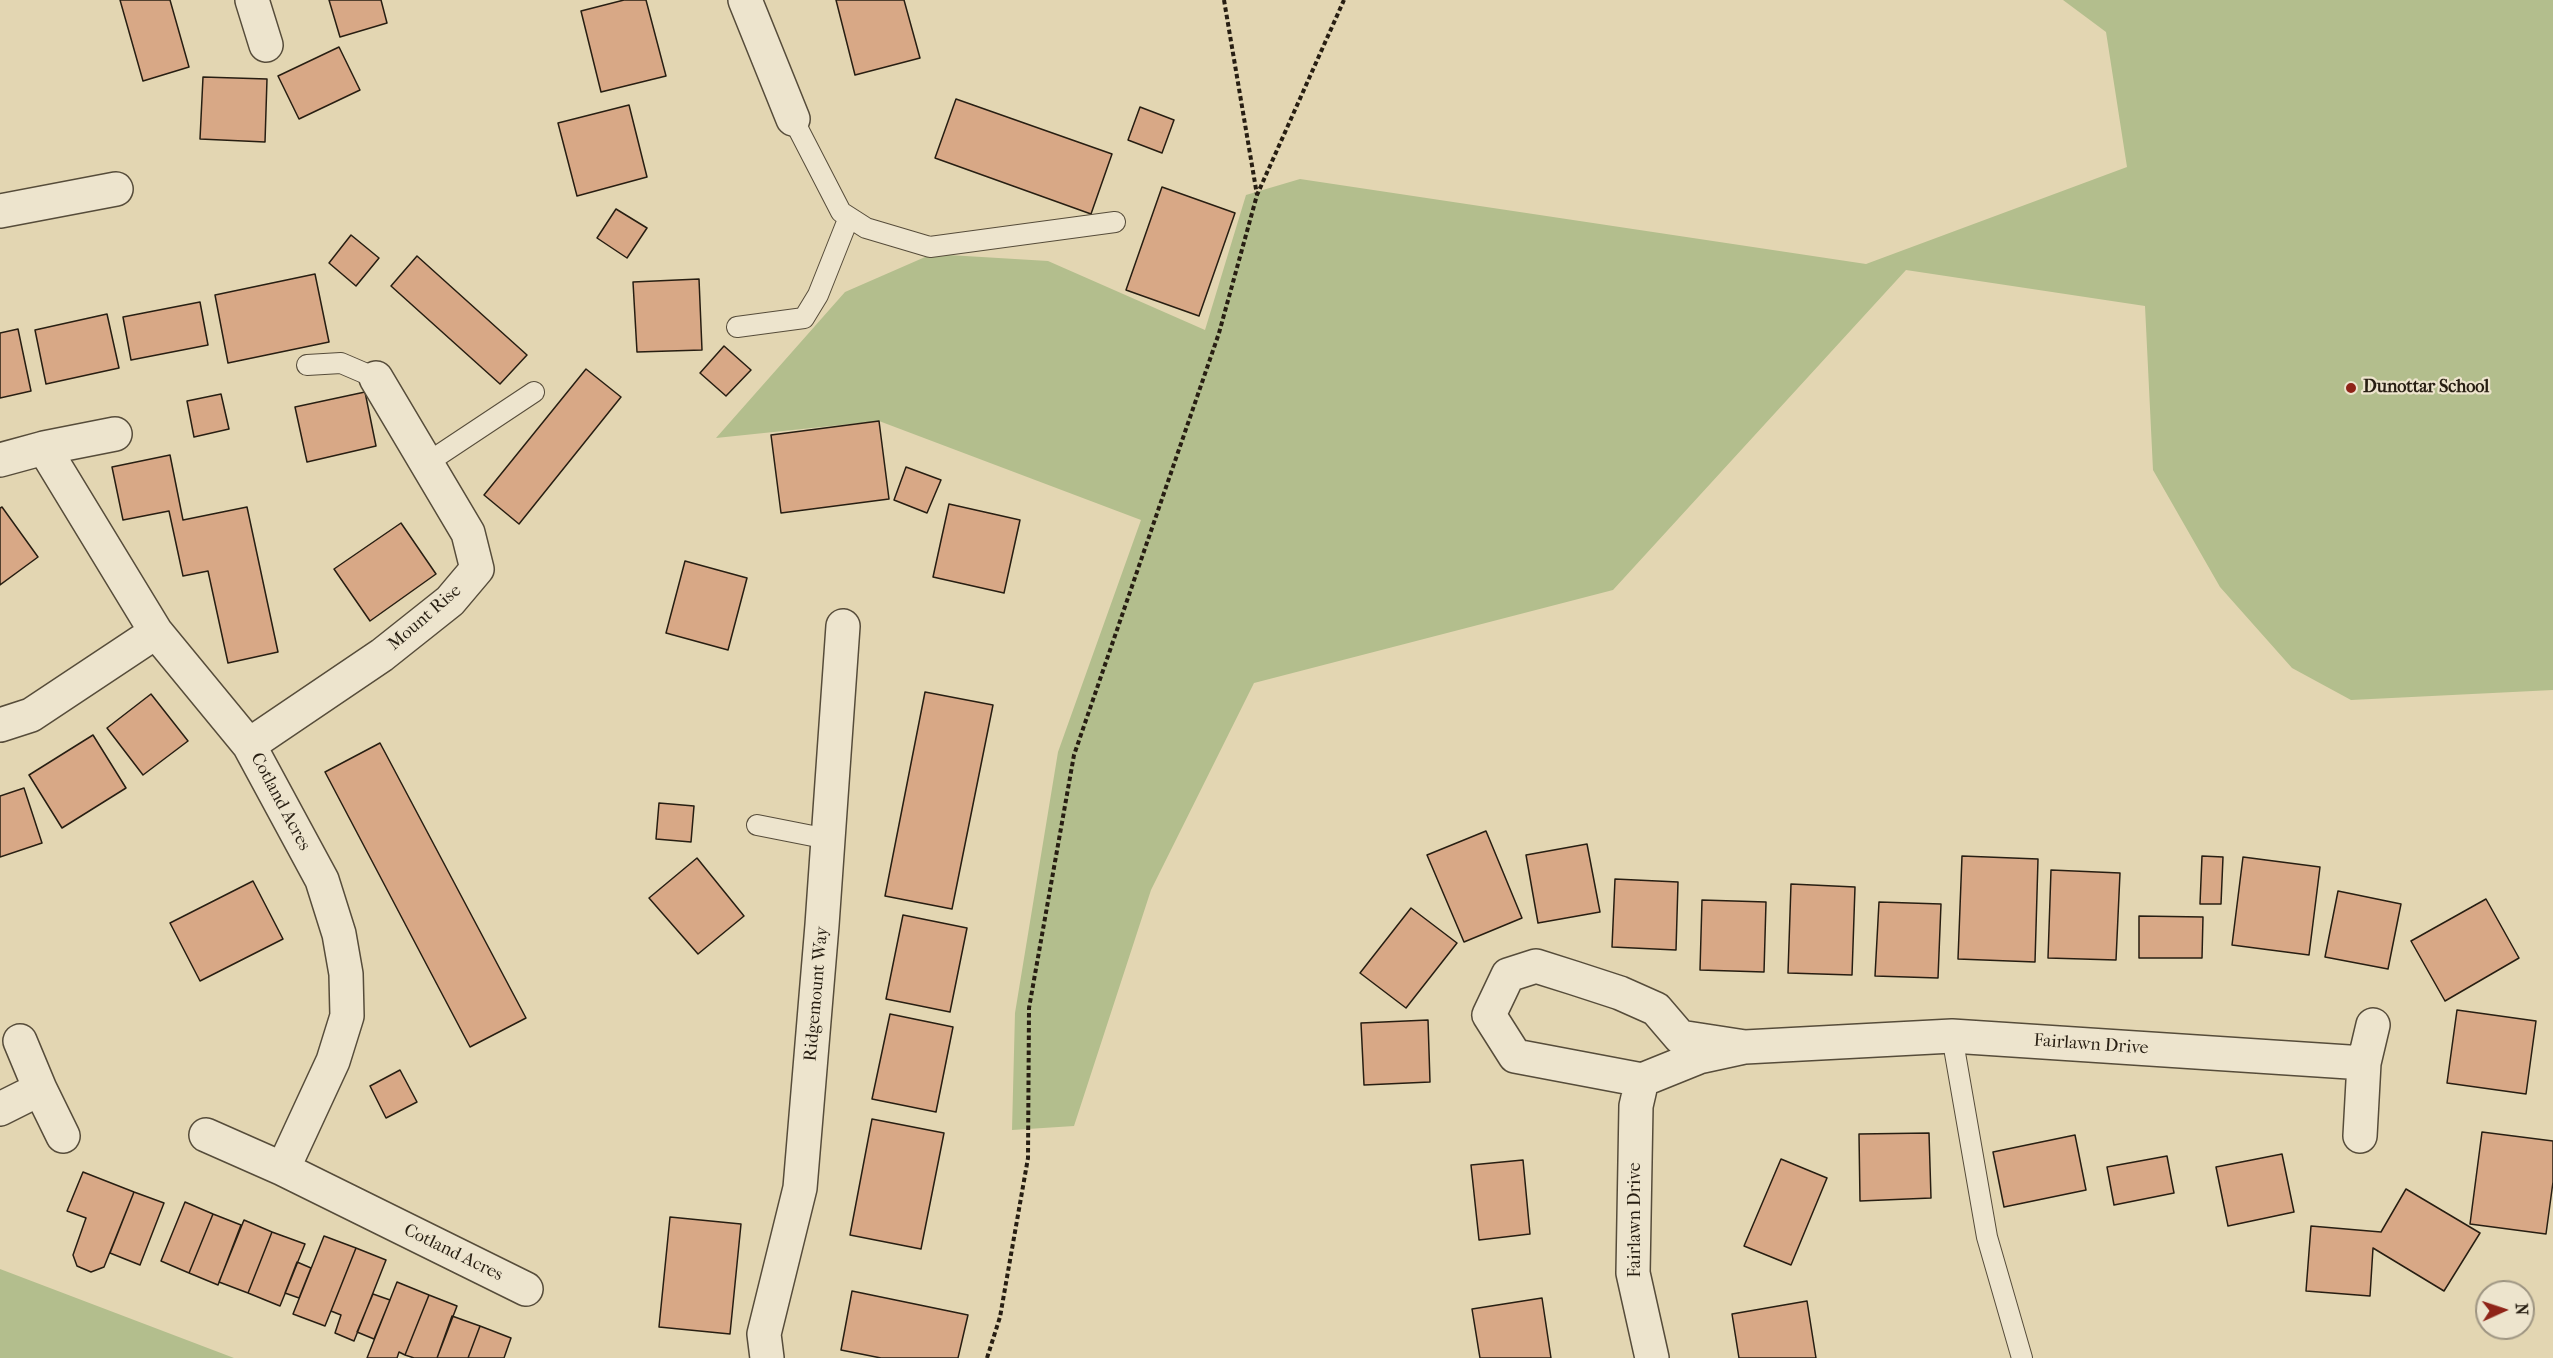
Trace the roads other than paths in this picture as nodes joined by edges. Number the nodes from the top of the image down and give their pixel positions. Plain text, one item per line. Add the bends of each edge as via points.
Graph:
1 (252, 0) edge
2 (745, 0) edge
3 (266, 45) dead end
4 (793, 119) joint
5 (116, 189) dead end
6 (0, 211) edge
7 (849, 217) junction
8 (1115, 222) dead end
9 (737, 327) dead end
10 (307, 365) dead end
11 (376, 378) joint
12 (534, 392) dead end
13 (115, 434) dead end
14 (44, 448) junction
15 (0, 460) edge
16 (427, 463) junction
17 (843, 626) dead end
18 (156, 632) junction
19 (0, 725) edge
20 (249, 745) junction
21 (757, 825) dead end
22 (828, 839) junction
23 (2373, 1025) dead end
24 (1952, 1036) junction
25 (20, 1041) dead end
26 (1745, 1047) junction
27 (2364, 1063) junction
28 (1641, 1080) junction
29 (40, 1089) junction
30 (0, 1109) edge
31 (206, 1134) dead end
32 (63, 1136) dead end
33 (2360, 1136) dead end
34 (283, 1169) junction
35 (526, 1289) dead end
36 (766, 1358) edge
37 (1652, 1358) edge
38 (2022, 1358) edge

1 - 3 street
2 - 4 street
4 - 7 lane via 841,212
5 - 6 street
7 - 8 lane via 866,228 930,247
7 - 9 lane via 818,295 804,318
10 - 11 lane via 341,363
11 - 16 street, Mount Rise
12 - 16 lane
13 - 14 street
14 - 15 street
14 - 18 street, Cotland Acres
16 - 20 street, Mount Rise via 468,533 477,569 450,601 382,655
17 - 22 street, Ridgemount Way
18 - 19 street via 31,715
18 - 20 street, Cotland Acres
20 - 34 street, Cotland Acres via 322,880 339,934 346,974 347,1016 333,1061
21 - 22 lane
22 - 36 street, Ridgemount Way via 800,1188 764,1334
23 - 27 street
24 - 26 street, Fairlawn Drive
24 - 27 street, Fairlawn Drive
24 - 38 lane via 1987,1237
25 - 29 street
26 - 28 street, Fairlawn Drive via 1699,1057
26 - 28 street, Fairlawn Drive via 1680,1037 1656,1009 1536,966 1508,975 1489,1015 1515,1056
27 - 33 street
28 - 37 street, Fairlawn Drive via 1636,1106 1633,1273
29 - 30 street
29 - 32 street
31 - 34 street, Cotland Acres
34 - 35 street, Cotland Acres

